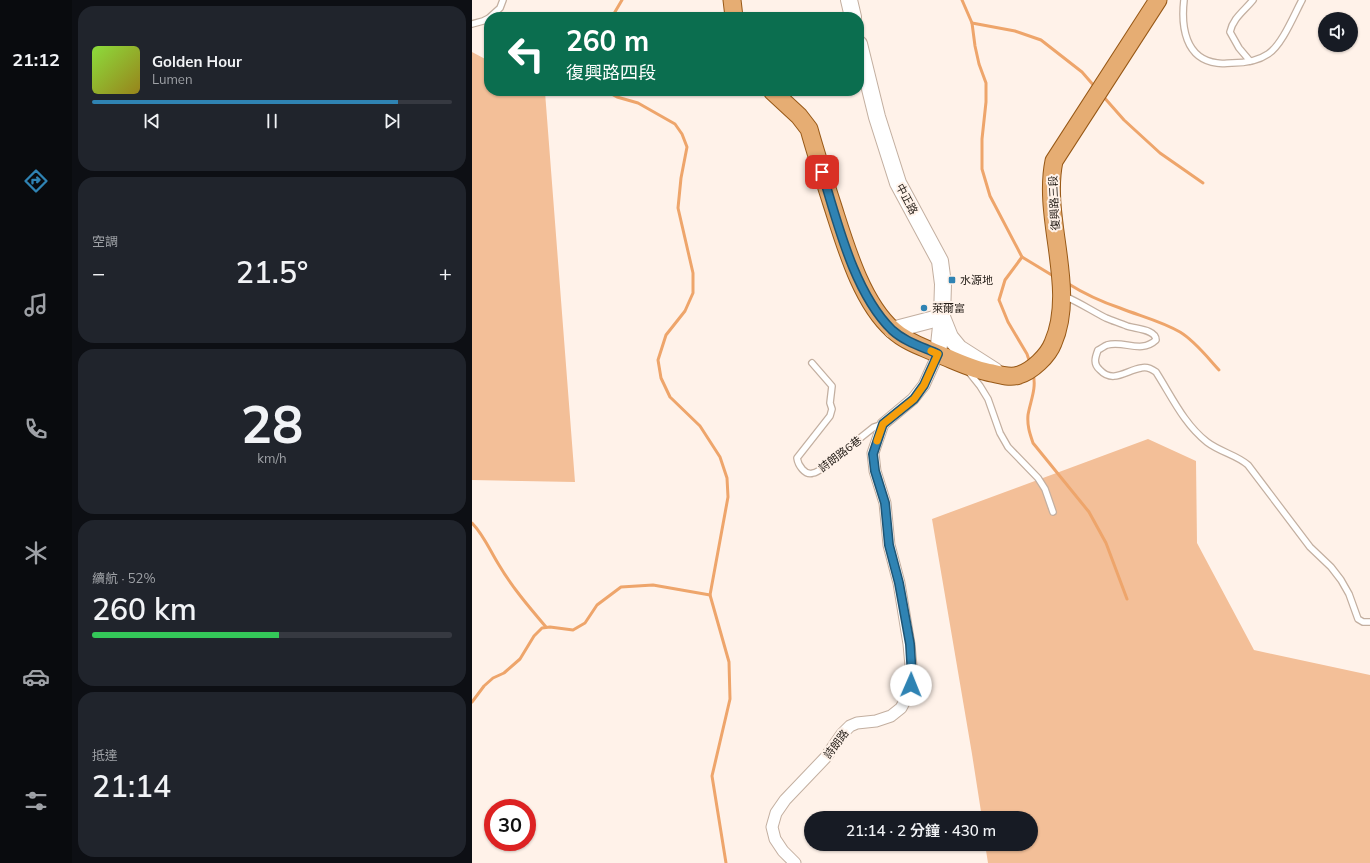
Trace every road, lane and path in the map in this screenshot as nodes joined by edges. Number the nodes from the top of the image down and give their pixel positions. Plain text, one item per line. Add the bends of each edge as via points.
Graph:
1 (503, 0) edge
2 (732, 0) edge
3 (849, 0) edge
4 (1158, 0) edge
5 (1184, 0) edge
6 (1252, 0) edge
7 (1302, 0) edge
8 (496, 12) edge
9 (733, 12) edge
10 (852, 12) edge
11 (484, 19) edge
12 (472, 24) edge
13 (1250, 61) junction
14 (864, 64) edge
15 (778, 96) edge
16 (1062, 296) junction
17 (942, 317) junction
18 (892, 330) junction
19 (938, 354) junction
20 (812, 363) dead end
21 (962, 364) junction
22 (1003, 376) junction
23 (883, 424) junction
24 (1053, 512) dead end
25 (1370, 622) edge
26 (795, 863) edge

1 - 8 lane
2 - 9 main road
3 - 10 street
4 - 16 main road, 復興路三段 via 1054,161 1051,177 1052,198
5 - 13 lane via 1183,29 1188,44 1198,54 1217,64
6 - 13 lane via 1235,19 1230,32
7 - 13 lane via 1276,46 1268,54
11 - 12 lane
14 - 17 street, 中正路 via 898,184 940,261 943,284
15 - 18 main road via 800,116 808,129 855,271 874,308
16 - 22 main road, 復興路三段 via 1060,320 1053,344 1042,359 1018,376
16 - 25 lane via 1106,318 1156,336 1152,344 1145,347 1107,345 1098,350 1095,365 1107,376 1116,377 1142,367 1151,368 1156,372 1181,414 1196,433 1214,447 1248,466 1310,547 1341,580 1358,619
17 - 18 street
17 - 19 street, 中正路
17 - 22 street via 950,337 959,348
18 - 19 main road via 905,340
19 - 21 main road
19 - 23 street via 924,385 914,399
20 - 23 lane, 詩朗路6巷 via 832,386 832,409 830,416 797,458 798,464 808,473 813,474 820,470 874,427
21 - 22 main road
21 - 24 lane via 988,399 1008,447 1038,478 1045,489
23 - 26 street, 詩朗路 via 873,454 875,471 885,503 889,545 910,644 912,677 909,693 901,708 891,716 850,726 776,813 772,827 775,839

